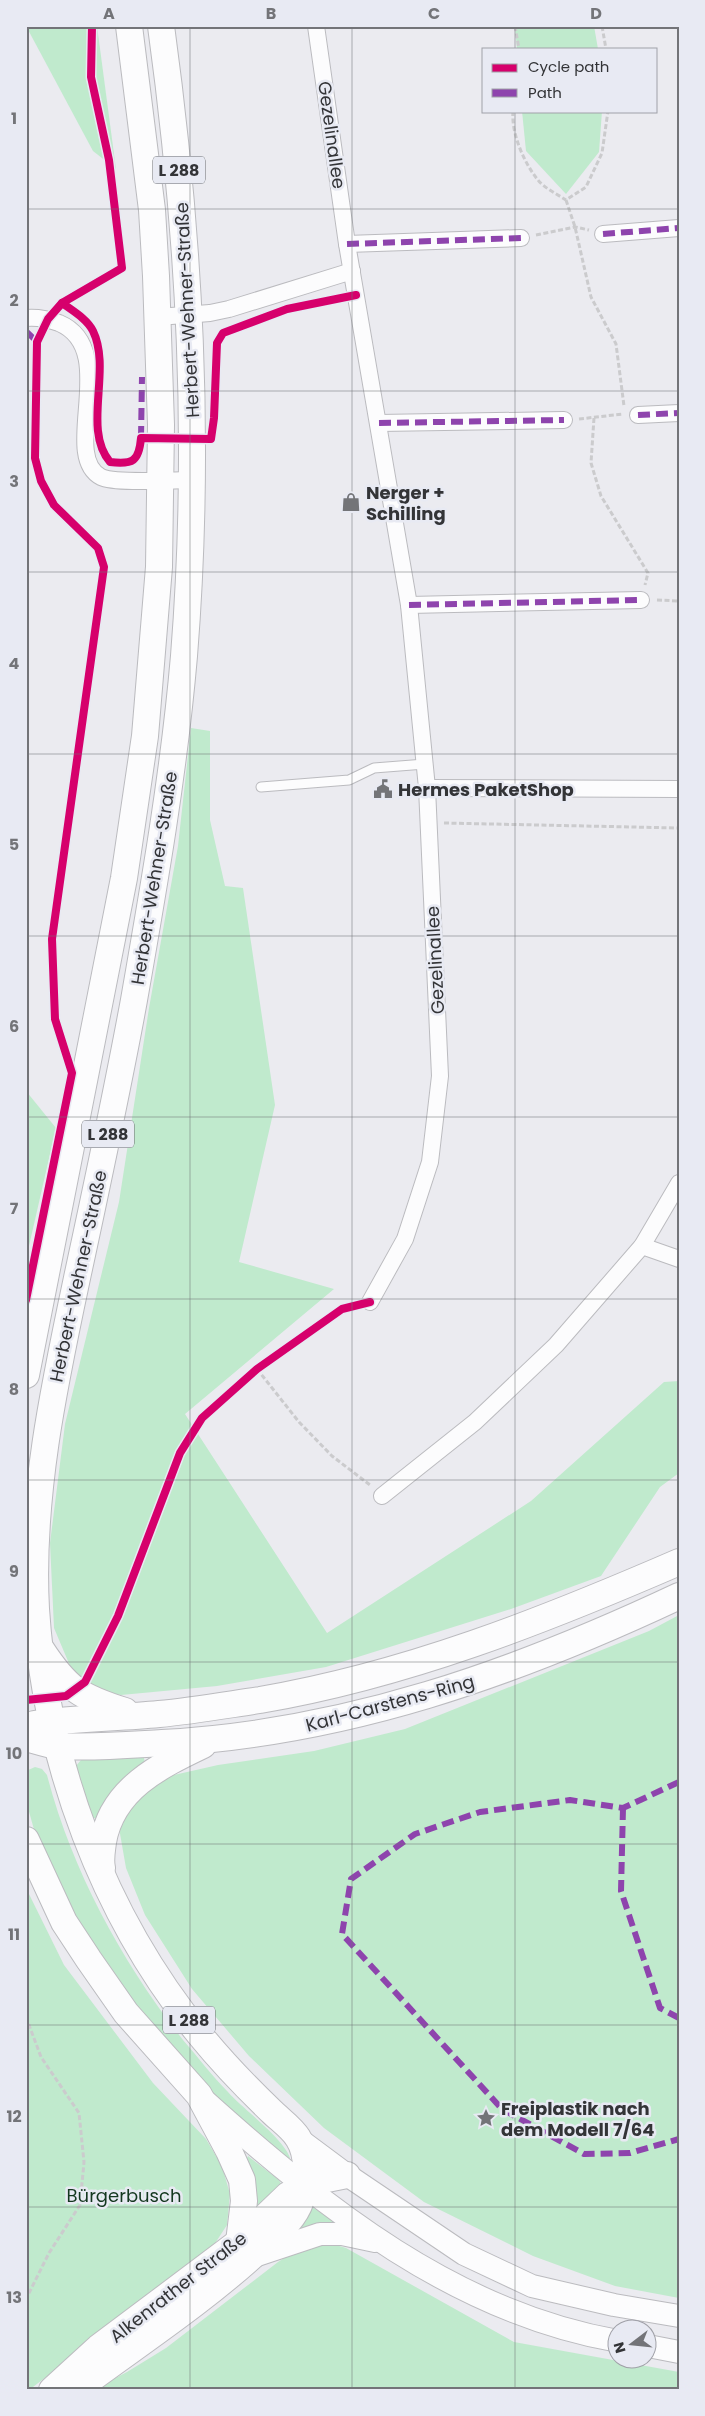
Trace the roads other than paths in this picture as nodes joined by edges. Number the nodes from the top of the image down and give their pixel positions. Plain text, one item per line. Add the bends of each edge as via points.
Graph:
1 (129, 26) edge
2 (161, 26) edge
3 (316, 26) edge
4 (679, 228) edge
5 (603, 234) road end
6 (521, 238) road end
7 (348, 244) junction
8 (352, 271) junction
9 (190, 315) junction
10 (158, 317) junction
11 (26, 318) edge
12 (679, 413) edge
13 (638, 415) dead end
14 (564, 420) road end
15 (379, 423) junction
16 (161, 480) junction
17 (192, 480) junction
18 (641, 600) road end
19 (409, 605) junction
20 (425, 764) junction
21 (261, 787) dead end
22 (427, 788) junction
23 (679, 790) edge
24 (679, 1182) edge
25 (642, 1246) junction
26 (679, 1259) edge
27 (370, 1302) dead end
28 (26, 1375) edge
29 (382, 1496) road end
30 (679, 1562) edge
31 (679, 1596) edge
32 (39, 1646) junction
33 (140, 1715) junction
34 (26, 1726) edge
35 (55, 1734) junction
36 (26, 1738) edge
37 (215, 1740) junction
38 (26, 1840) edge
39 (26, 1858) edge
40 (43, 1880) junction
41 (104, 1882) junction
42 (200, 2095) junction
43 (300, 2140) junction
44 (347, 2175) junction
45 (305, 2186) junction
46 (383, 2242) junction
47 (245, 2250) junction
48 (679, 2316) edge
49 (608, 2339) edge
50 (658, 2348) edge
51 (679, 2352) edge
52 (52, 2390) edge
53 (76, 2390) edge

1 - 10 main road, Herbert-Wehner-Straße / L 288 via 152,210
2 - 9 main road, Herbert-Wehner-Straße / L 288 via 182,188
3 - 7 street, Gezelinallee
4 - 5 street
6 - 7 street
7 - 8 street, Gezelinallee
8 - 9 street via 229,309
8 - 15 street, Gezelinallee
9 - 10 street
9 - 17 main road, Herbert-Wehner-Straße / L 288
10 - 16 main road, Herbert-Wehner-Straße / L 288
11 - 16 street via 48,319 64,325 83,343 87,364 86,450 90,466 109,479
12 - 13 street
14 - 15 street
15 - 19 street, Gezelinallee
16 - 17 street
16 - 28 main road, Herbert-Wehner-Straße / L 288 via 157,596 146,736 136,811
17 - 32 main road, Herbert-Wehner-Straße / L 288 via 184,654 166,813 130,1020 65,1333 44,1454 37,1520
18 - 19 street
19 - 20 street, Gezelinallee
20 - 21 lane via 374,768 348,780
20 - 22 street, Gezelinallee
22 - 23 street
22 - 27 street, Gezelinallee via 440,1076 430,1162 405,1240
24 - 25 street
25 - 26 street
25 - 29 street via 556,1345 476,1422
30 - 33 main road, Karl-Carstens-Ring via 540,1621 357,1680 260,1699
31 - 37 main road, Karl-Carstens-Ring via 612,1627 451,1688 299,1728
32 - 33 main road via 74,1690 88,1699
32 - 35 main road, Herbert-Wehner-Straße / L 288
33 - 35 main road, Karl-Carstens-Ring
34 - 35 main road, Karl-Carstens-Ring
35 - 36 main road, Karl-Carstens-Ring
35 - 37 main road, Karl-Carstens-Ring
35 - 41 main road, L 288 via 80,1822
37 - 41 main road via 157,1769 134,1785 115,1806 105,1829 100,1860
38 - 40 main road, L 288
39 - 40 street
40 - 42 main road, L 288 via 64,1922 126,2013
41 - 43 main road, L 288 via 158,1976 200,2036
42 - 45 main road, L 288
42 - 47 main road, L 288 via 242,2180
43 - 44 main road
43 - 45 main road via 306,2165
44 - 45 main road, Alkenrather Straße
44 - 48 main road via 464,2254 532,2286
45 - 46 main road
45 - 47 main road, Alkenrather Straße via 277,2203
46 - 47 main road via 342,2234 320,2234
46 - 49 main road via 489,2303 544,2323
47 - 52 main road, Alkenrather Straße via 98,2348
47 - 53 main road, Alkenrather Straße via 228,2277
50 - 51 main road

